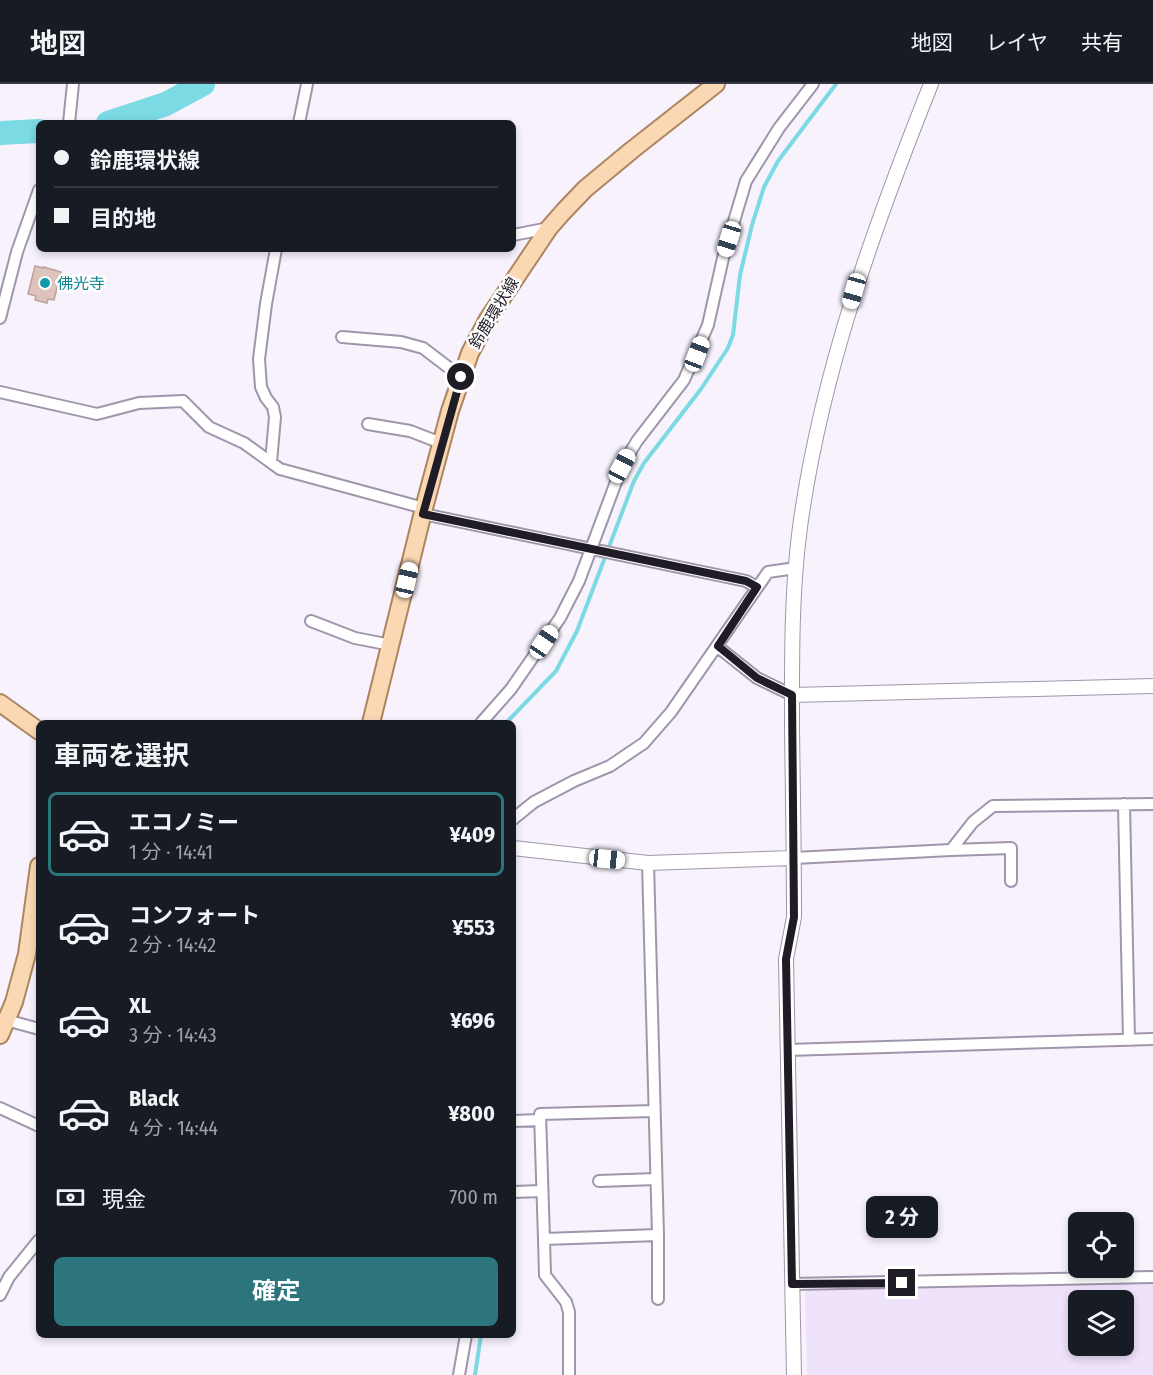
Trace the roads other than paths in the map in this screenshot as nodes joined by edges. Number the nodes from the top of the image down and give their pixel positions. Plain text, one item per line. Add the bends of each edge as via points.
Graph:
1 (73, 84) edge
2 (307, 84) edge
3 (716, 84) edge
4 (813, 84) edge
5 (931, 84) edge
6 (70, 120) edge
7 (300, 120) edge
8 (36, 198) edge
9 (549, 228) junction
10 (516, 234) edge
11 (275, 252) edge
12 (0, 318) edge
13 (342, 337) dead end
14 (461, 377) junction
15 (0, 392) edge
16 (368, 424) dead end
17 (441, 444) junction
18 (271, 462) junction
19 (423, 511) junction
20 (594, 550) junction
21 (796, 568) junction
22 (757, 587) junction
23 (311, 621) dead end
24 (391, 645) junction
25 (718, 646) junction
26 (1153, 686) edge
27 (792, 695) junction
28 (0, 703) edge
29 (372, 720) edge
30 (484, 720) edge
31 (36, 729) edge
32 (1124, 804) junction
33 (1153, 804) edge
34 (516, 817) edge
35 (516, 848) edge
36 (951, 850) junction
37 (794, 858) junction
38 (648, 863) junction
39 (1011, 881) dead end
40 (36, 908) edge
41 (3, 1028) edge
42 (36, 1029) edge
43 (1153, 1039) edge
44 (1129, 1040) junction
45 (788, 1050) junction
46 (0, 1108) edge
47 (654, 1111) junction
48 (540, 1120) junction
49 (516, 1121) edge
50 (36, 1124) edge
51 (656, 1179) junction
52 (599, 1181) dead end
53 (542, 1191) junction
54 (516, 1192) edge
55 (658, 1235) junction
56 (544, 1239) junction
57 (36, 1244) edge
58 (1153, 1277) edge
59 (792, 1284) junction
60 (0, 1295) edge
61 (658, 1299) dead end
62 (465, 1338) edge
63 (459, 1375) edge
64 (569, 1375) edge
65 (794, 1375) edge

1 - 6 street
2 - 7 street
3 - 9 main road, 鈴鹿環状線 via 585,189
4 - 20 street via 746,181 697,354 684,380 627,455
5 - 21 street via 864,260 834,361 815,443
8 - 12 street
9 - 10 street
9 - 14 main road, 鈴鹿環状線 via 488,319
11 - 18 street via 260,360 261,387 275,417
13 - 14 street via 423,348
14 - 17 main road, 鈴鹿環状線
15 - 18 street via 97,414 139,403 183,401 209,427
16 - 17 street via 410,431
17 - 19 main road, 鈴鹿環状線
18 - 19 street via 279,469
19 - 20 street
19 - 24 main road, 鈴鹿環状線
20 - 22 street via 746,581
20 - 30 street via 560,618 511,689
21 - 22 street via 768,572
21 - 27 street
22 - 25 street
23 - 24 street via 355,638
24 - 29 main road, 鈴鹿環状線
25 - 27 street via 757,678
25 - 34 street via 644,743 610,766 542,798
26 - 27 street
27 - 37 street
28 - 31 main road
32 - 33 street
32 - 36 street via 993,806 973,822
32 - 44 street
35 - 38 street
36 - 37 street
36 - 39 street via 1011,848
37 - 38 street
37 - 45 street via 794,917 786,959
38 - 47 street
40 - 41 main road via 14,1002
41 - 42 street
43 - 44 street
44 - 45 street
45 - 59 street
46 - 50 street
47 - 48 street via 540,1114
47 - 51 street
48 - 49 street
48 - 53 street
51 - 52 street
51 - 55 street
53 - 54 street
53 - 56 street
55 - 56 street
55 - 61 street
56 - 64 street via 545,1275 569,1312
57 - 60 street
58 - 59 street
59 - 65 street
62 - 63 street

